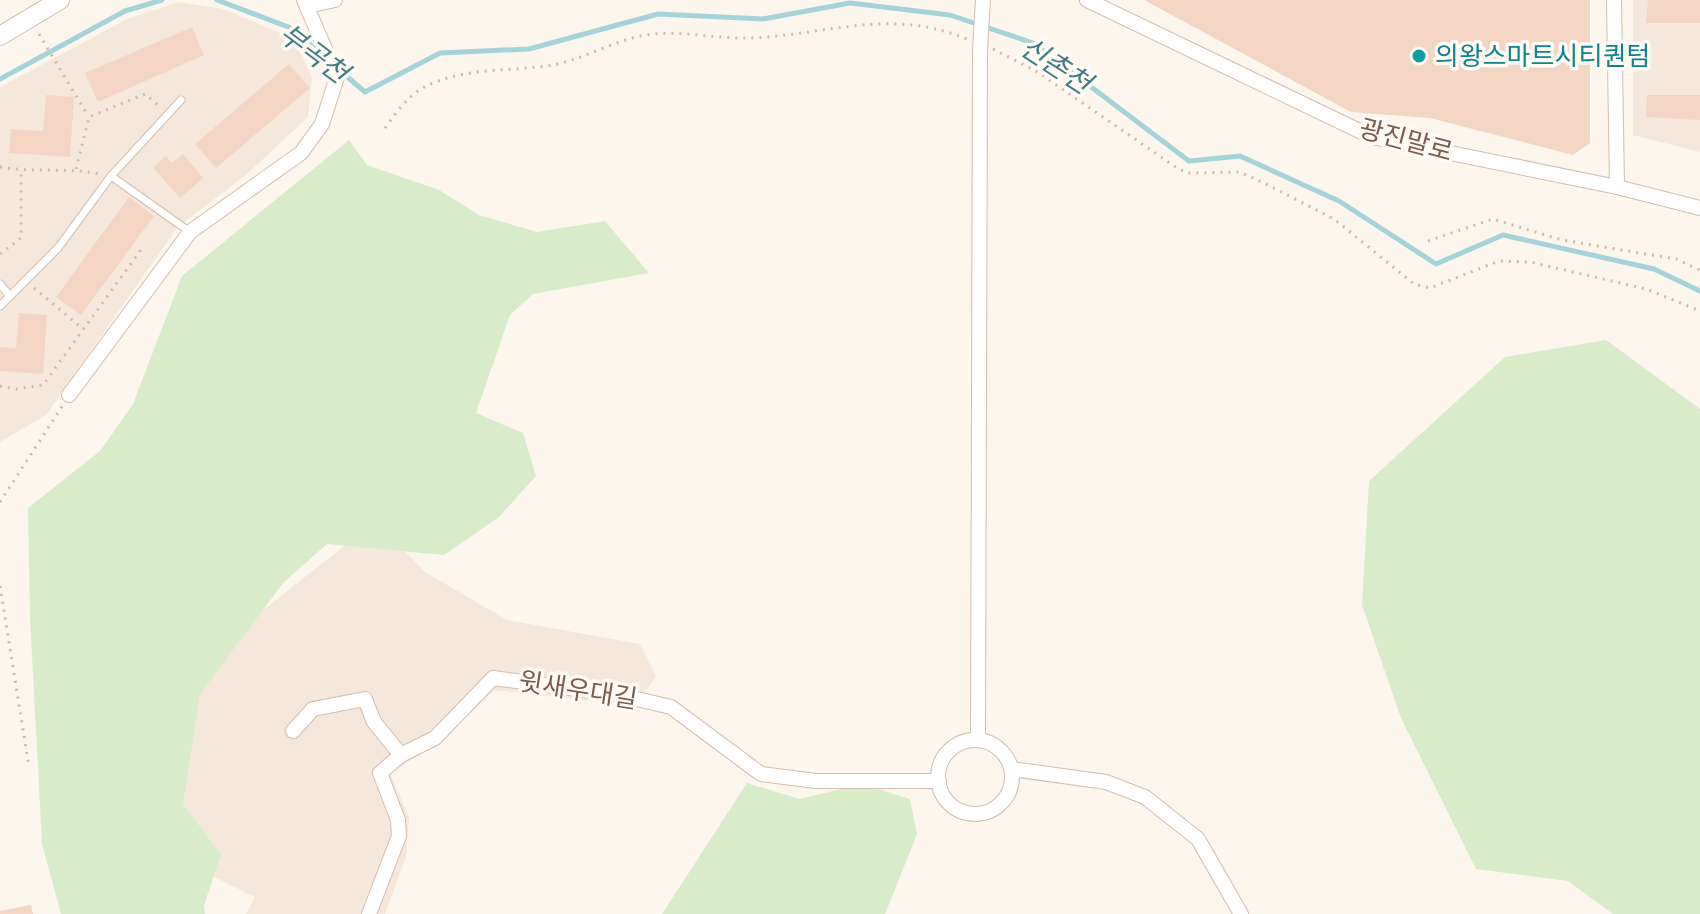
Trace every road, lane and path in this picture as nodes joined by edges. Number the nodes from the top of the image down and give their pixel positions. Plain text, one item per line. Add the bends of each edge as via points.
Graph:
1 (60, 0) edge
2 (335, 0) edge
3 (1087, 0) edge
4 (1614, 0) edge
5 (305, 3) edge
6 (982, 8) edge
7 (39, 34) dead end
8 (0, 36) edge
9 (983, 48) junction
10 (181, 100) dead end
11 (168, 114) junction
12 (89, 117) junction
13 (385, 128) dead end
14 (0, 167) edge
15 (76, 169) junction
16 (21, 171) junction
17 (111, 176) junction
18 (1617, 187) junction
19 (1700, 208) edge
20 (190, 232) junction
21 (1428, 241) dead end
22 (143, 247) dead end
23 (0, 254) edge
24 (1700, 270) edge
25 (25, 281) junction
26 (0, 284) edge
27 (10, 296) junction
28 (0, 306) edge
29 (1700, 311) edge
30 (83, 329) junction
31 (0, 386) edge
32 (69, 395) joint
33 (0, 502) edge
34 (0, 586) edge
35 (2, 623) edge
36 (293, 731) dead end
37 (978, 739) junction
38 (401, 755) junction
39 (29, 767) dead end
40 (1012, 769) junction
41 (1052, 777) junction
42 (939, 781) junction
43 (1011, 787) junction
44 (369, 914) edge
45 (1241, 914) edge

1 - 8 street
2 - 5 street
3 - 18 street, 광진말로 via 1372,137
4 - 18 street
5 - 20 street via 337,77 322,124 301,153
6 - 9 street, bridge
7 - 12 path
9 - 13 path via 956,34 884,23 759,38 652,34 550,65 450,77 405,100
9 - 29 path via 1036,71 1177,168 1188,173 1239,172 1334,219 1414,284 1430,288 1499,261 1530,262 1646,289
9 - 37 street
10 - 11 lane
11 - 12 path via 145,94
11 - 17 lane
12 - 15 path
14 - 16 path
15 - 16 path
15 - 17 path
16 - 23 path via 21,238
17 - 20 lane
17 - 25 lane via 58,248
18 - 19 street, 광진말로
20 - 32 street
21 - 24 path via 1493,219 1562,240 1676,259
22 - 30 path
25 - 27 lane
25 - 30 path
26 - 27 lane
27 - 28 lane
30 - 31 path via 43,385
32 - 33 path
34 - 35 path
35 - 39 path
36 - 38 street via 313,709 365,699 374,722
37 - 40 street via 1000,748
37 - 42 street via 946,753
38 - 42 street, 윗새우대길 via 435,738 493,678 671,707 761,774 816,781
38 - 44 street via 380,773 399,836
40 - 41 street
40 - 43 street
41 - 43 street
41 - 45 street via 1106,782 1145,797 1198,839
42 - 43 street via 954,807 978,814 1001,804

